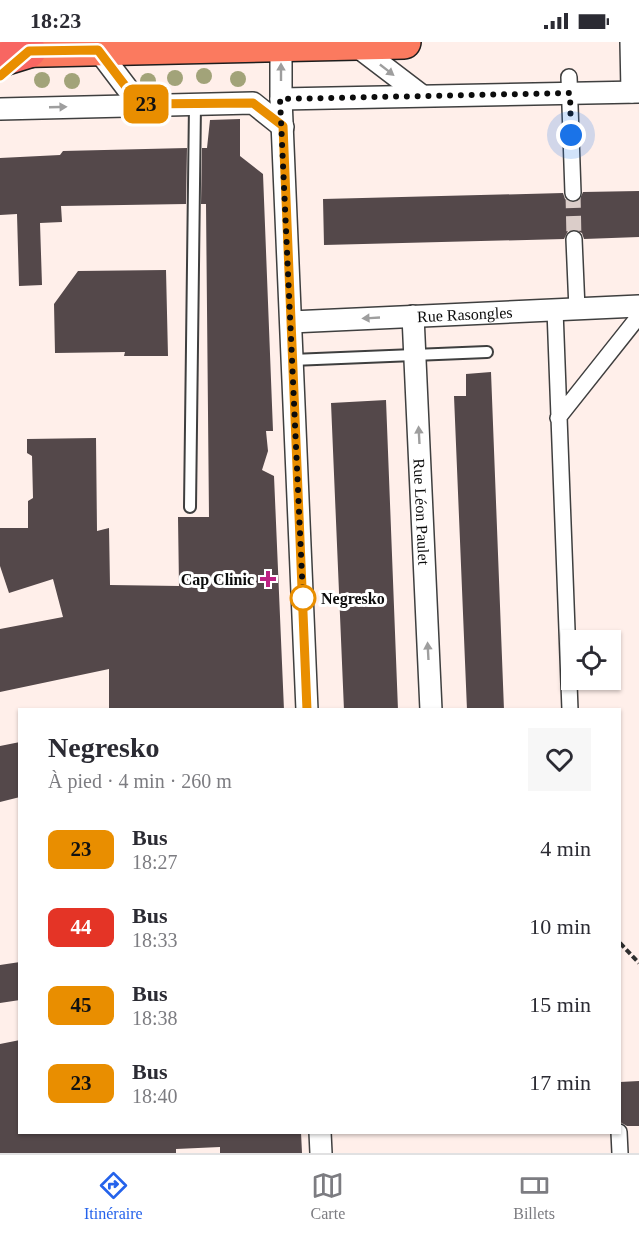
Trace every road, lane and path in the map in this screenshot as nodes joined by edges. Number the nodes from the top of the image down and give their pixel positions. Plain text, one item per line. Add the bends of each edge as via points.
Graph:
1 (404, 42) edge
2 (631, 42) edge
3 (265, 44) edge
4 (354, 44) junction
5 (10, 49) edge
6 (98, 50) junction
7 (0, 76) edge
8 (569, 85) junction
9 (635, 92) edge
10 (421, 95) junction
11 (280, 99) junction
12 (139, 104) junction
13 (195, 104) junction
14 (0, 109) edge
15 (283, 126) junction
16 (573, 193) tunnel mouth
17 (574, 239) tunnel mouth
18 (639, 306) edge
19 (577, 309) junction
20 (555, 310) junction
21 (413, 316) junction
22 (639, 316) edge
23 (291, 322) junction
24 (487, 352) dead end
25 (415, 355) junction
26 (292, 360) junction
27 (558, 418) junction
28 (190, 507) dead end
29 (308, 708) edge
30 (431, 708) edge
31 (570, 708) edge
32 (621, 944) edge
33 (639, 963) edge
34 (320, 1134) edge
35 (619, 1134) edge
36 (321, 1153) edge
37 (620, 1153) edge

1 - 4 main road
2 - 9 street
3 - 4 main road
3 - 6 main road
11 -> 3 street
4 -> 10 street
5 - 6 main road
5 - 7 main road
6 - 12 street
8 - 9 street
8 - 10 street
8 - 16 street
10 - 11 street
11 - 15 street
12 - 13 street
14 -> 12 street
13 - 15 street via 253,103
13 - 28 lane
15 - 23 street
17 - 19 street
18 - 19 street, Rue Rasongles
19 - 20 street, Rue Rasongles
20 - 21 street, Rue Rasongles
20 - 27 street
21 -> 23 street, Rue Rasongles
21 - 25 street, Rue Léon Paulet
22 - 27 street
23 - 26 street
24 - 25 lane
25 - 26 lane
30 -> 25 street, Rue Léon Paulet
26 - 29 street
27 - 31 street
32 - 33 path
34 - 36 street
35 - 37 street

